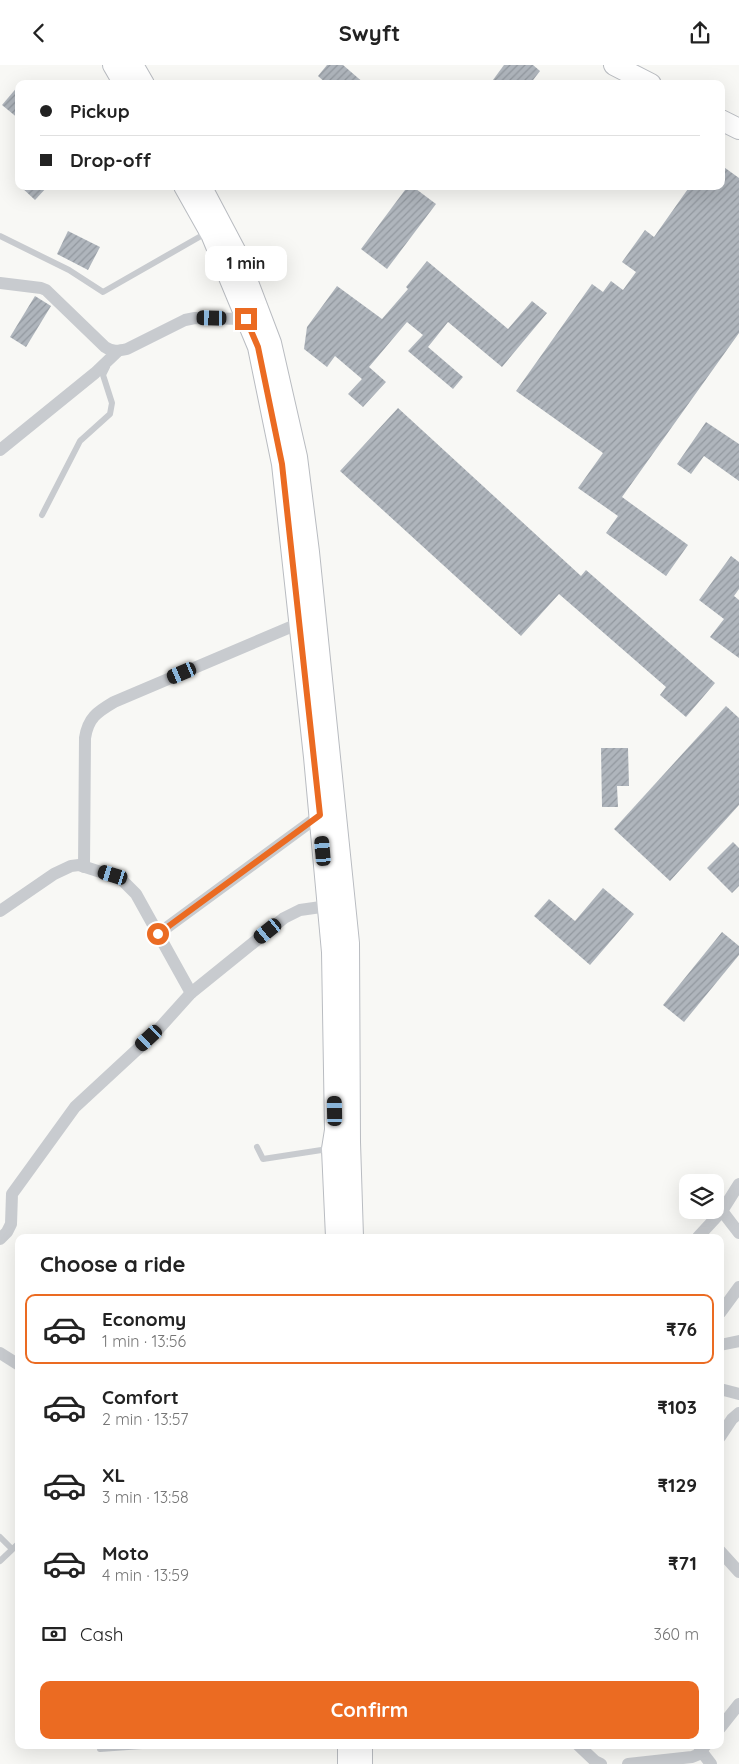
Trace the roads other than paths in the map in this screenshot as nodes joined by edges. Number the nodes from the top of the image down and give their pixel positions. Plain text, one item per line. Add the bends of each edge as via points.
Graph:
1 (113, 65) edge
2 (133, 65) edge
3 (614, 65) edge
4 (122, 80) edge
5 (142, 80) edge
6 (643, 80) edge
7 (725, 122) edge
8 (739, 129) edge
9 (186, 190) edge
10 (203, 190) edge
11 (209, 231) junction
12 (0, 236) edge
13 (0, 283) edge
14 (246, 319) junction
15 (116, 354) junction
16 (0, 450) edge
17 (42, 515) dead end
18 (299, 541) junction
19 (300, 623) junction
20 (320, 815) junction
21 (84, 867) junction
22 (328, 906) junction
23 (0, 911) edge
24 (158, 934) junction
25 (191, 993) junction
26 (257, 1147) dead end
27 (332, 1149) junction
28 (739, 1184) edge
29 (12, 1194) junction
30 (0, 1201) edge
31 (724, 1208) edge
32 (724, 1214) edge
33 (715, 1219) edge
34 (739, 1233) edge
35 (336, 1234) edge
36 (353, 1234) edge
37 (701, 1234) edge
38 (0, 1239) edge
39 (739, 1287) edge
40 (724, 1308) edge
41 (739, 1341) edge
42 (724, 1344) edge
43 (0, 1353) edge
44 (15, 1362) edge
45 (739, 1384) edge
46 (724, 1386) edge
47 (724, 1388) edge
48 (739, 1394) edge
49 (738, 1414) edge
50 (724, 1432) edge
51 (0, 1537) edge
52 (15, 1546) edge
53 (12, 1549) junction
54 (724, 1555) edge
55 (0, 1561) edge
56 (739, 1572) edge
57 (739, 1704) edge
58 (724, 1723) edge
59 (348, 1749) edge
60 (362, 1749) edge
61 (582, 1749) edge
62 (703, 1749) edge
63 (704, 1749) edge
64 (348, 1764) edge
65 (362, 1764) edge
66 (601, 1764) edge
67 (635, 1764) edge
68 (710, 1764) edge

1 - 4 main road
2 - 5 main road
3 - 6 main road
7 - 8 main road
9 - 11 main road
10 - 18 main road via 238,256 271,343 296,457
11 - 12 lane via 103,291 69,270
11 - 14 main road
13 - 15 street via 46,290
14 - 15 street via 185,320
14 - 18 main road via 258,347
15 - 16 street
15 - 17 lane via 104,375 112,403 110,414 80,441
18 - 19 main road
18 - 36 main road via 349,943
19 - 20 main road
19 - 21 street via 114,702 92,718 85,738
20 - 22 main road
20 - 24 street
21 - 23 street via 63,869
21 - 24 street via 122,880 136,895
22 - 25 street via 300,910 284,918
22 - 27 main road via 333,977 335,1130
24 - 25 street
25 - 29 street via 156,1033 75,1107
26 - 27 lane via 263,1159
27 - 35 main road
28 - 31 street
29 - 30 street
29 - 38 street via 11,1224
32 - 34 street
33 - 37 street
39 - 40 street
41 - 42 street
43 - 44 street
45 - 46 street
47 - 48 street
49 - 50 street
51 - 53 lane
52 - 53 lane
53 - 55 lane
54 - 56 street
57 - 58 street
59 - 64 main road
60 - 65 main road
61 - 66 street
62 - 67 street via 692,1757
63 - 68 street

